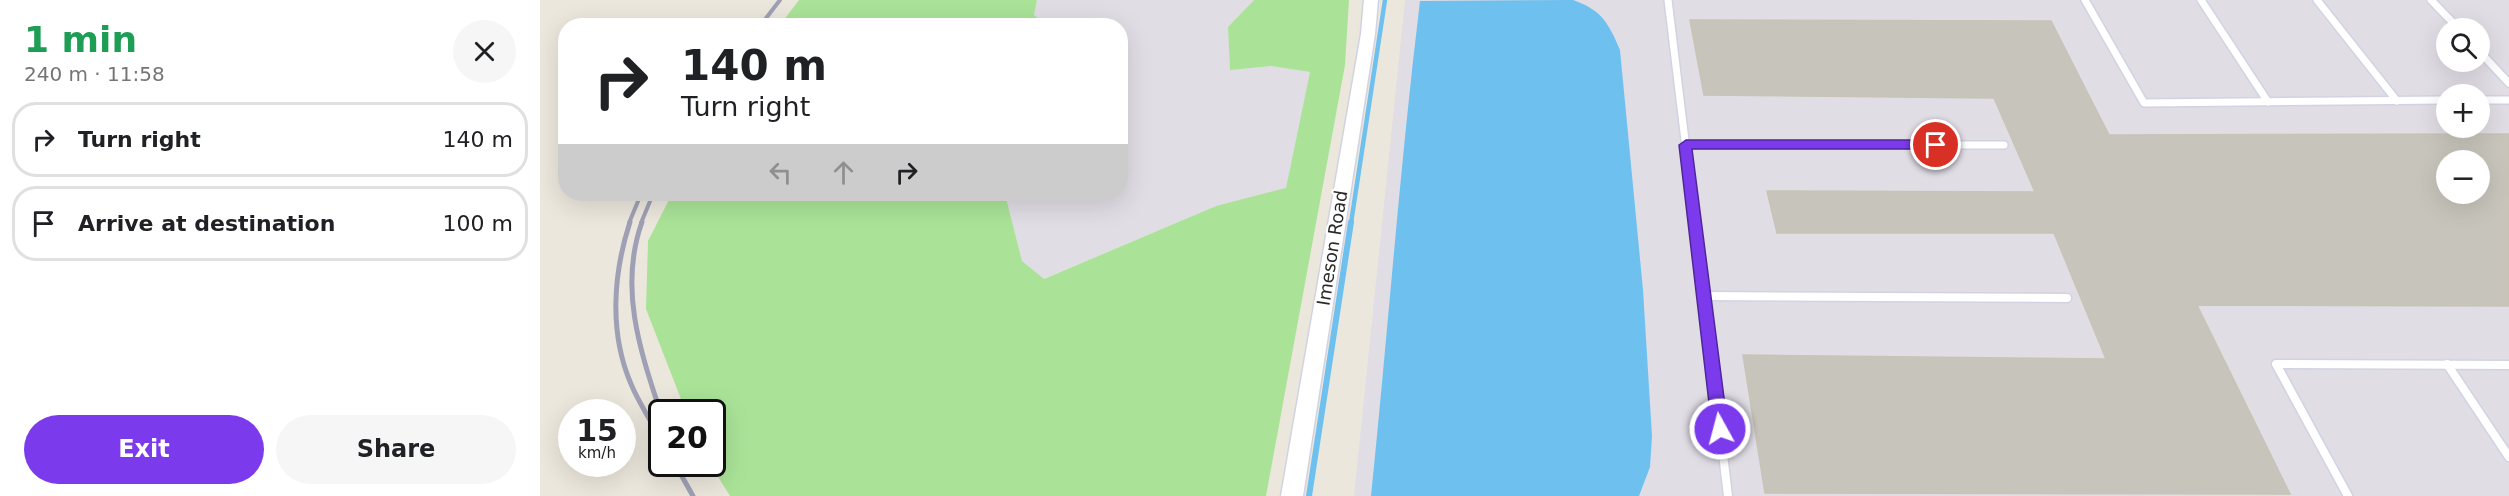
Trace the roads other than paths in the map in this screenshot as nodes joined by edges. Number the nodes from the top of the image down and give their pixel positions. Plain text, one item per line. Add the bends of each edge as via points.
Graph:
1 (1371, 0) edge
2 (1668, 0) edge
3 (2085, 0) edge
4 (2200, 0) edge
5 (2318, 0) edge
6 (2431, 0) edge
7 (2448, 18) edge
8 (2490, 62) edge
9 (2509, 83) edge
10 (2436, 100) edge
11 (2490, 100) edge
12 (2509, 100) edge
13 (2397, 101) junction
14 (2268, 102) junction
15 (1686, 145) junction
16 (2004, 145) dead end
17 (1704, 296) junction
18 (2067, 298) dead end
19 (2447, 364) junction
20 (2509, 364) edge
21 (2509, 456) edge
22 (1292, 496) edge
23 (1728, 496) edge
24 (2348, 496) edge

1 - 22 street, Imeson Road
2 - 15 lane
3 - 14 lane via 2144,103
4 - 14 lane
5 - 13 lane
6 - 7 lane
8 - 9 lane
10 - 13 lane
11 - 12 lane
13 - 14 lane
15 - 16 lane
15 - 17 lane
17 - 18 lane
17 - 23 lane
19 - 20 lane
19 - 21 lane
19 - 24 lane via 2276,364

